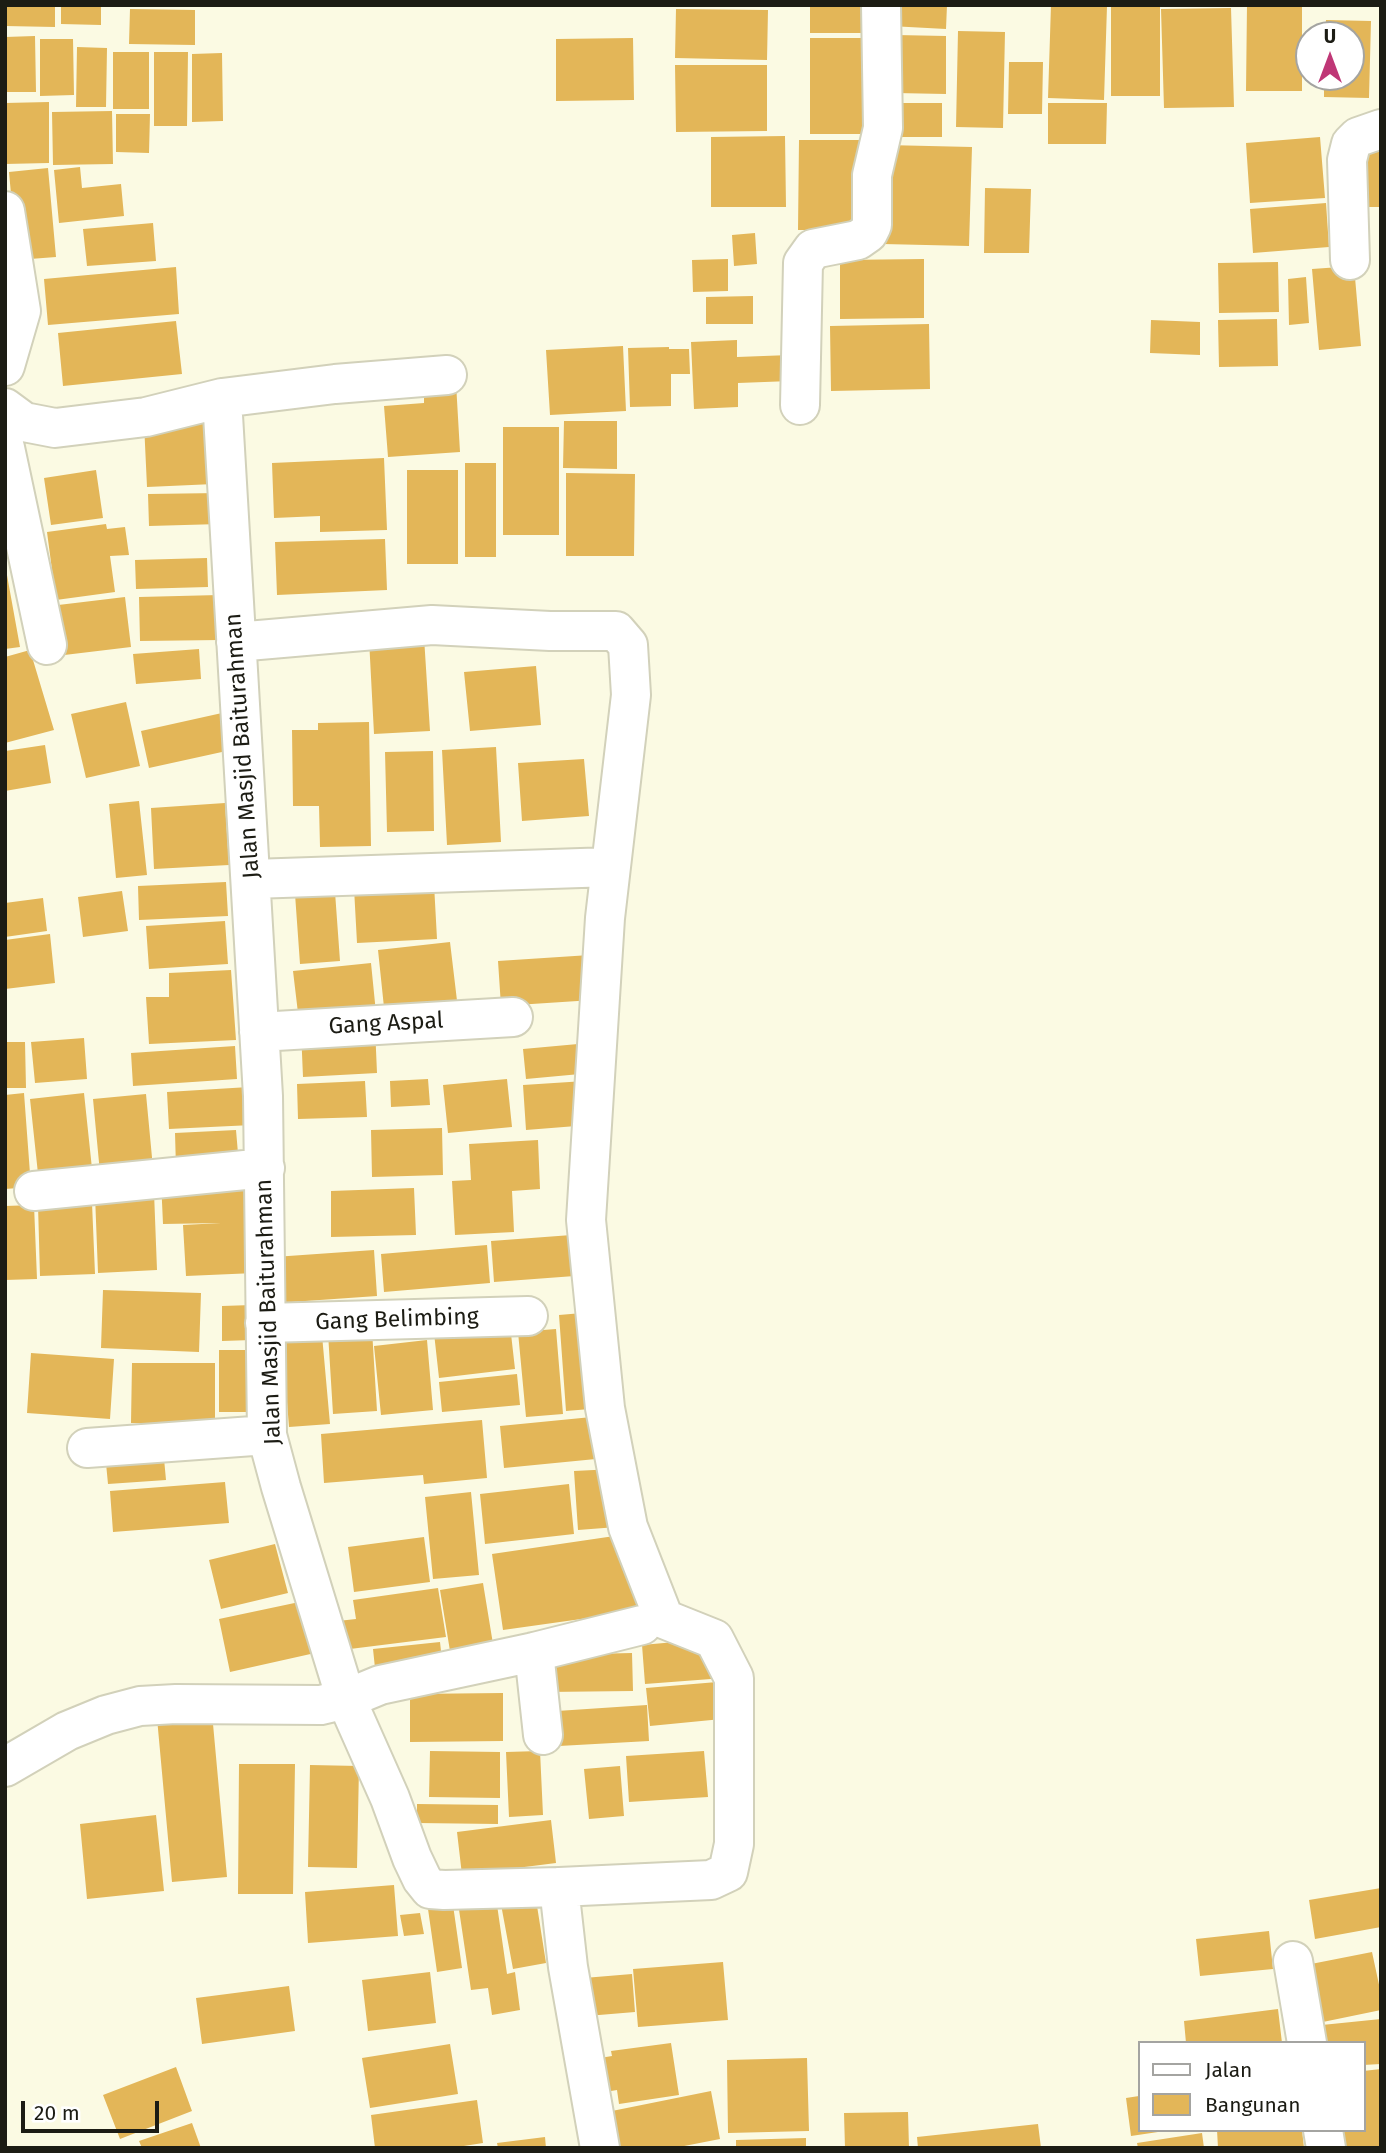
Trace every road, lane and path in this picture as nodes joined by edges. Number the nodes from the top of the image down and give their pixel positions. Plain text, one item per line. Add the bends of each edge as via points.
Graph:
1 (881, 5) edge
2 (1381, 129) edge
3 (5, 211) edge
4 (1350, 260) dead end
5 (5, 366) edge
6 (447, 375) dead end
7 (222, 397) junction
8 (800, 405) dead end
9 (5, 408) edge
10 (5, 448) edge
11 (236, 642) junction
12 (47, 645) dead end
13 (611, 867) junction
14 (251, 879) junction
15 (513, 1017) dead end
16 (259, 1032) junction
17 (265, 1168) junction
18 (34, 1191) dead end
19 (528, 1317) dead end
20 (265, 1323) junction
21 (267, 1435) junction
22 (87, 1448) dead end
23 (642, 1625) dead end
24 (534, 1653) junction
25 (346, 1699) junction
26 (543, 1735) dead end
27 (5, 1767) edge
28 (559, 1887) junction
29 (1293, 1961) dead end
30 (1307, 2041) edge
31 (600, 2148) edge

1 - 8 street via 883,128 872,175 872,225 858,240 813,249 803,263
2 - 4 street via 1351,144 1347,160
3 - 5 street via 21,311
6 - 7 street
7 - 9 street via 146,417 55,428 24,422
7 - 11 street, Jalan Masjid Baiturahman
10 - 12 street
11 - 13 street via 432,625 616,631 628,645 631,695
11 - 14 street, Jalan Masjid Baiturahman
13 - 14 street
13 - 28 street via 586,1220 605,1408 628,1527 664,1619 714,1639 734,1678 734,1844 727,1872 711,1880
14 - 16 street, Jalan Masjid Baiturahman
15 - 16 street, Gang Aspal
16 - 17 street, Jalan Masjid Baiturahman
17 - 18 street
17 - 20 street, Jalan Masjid Baiturahman
19 - 20 street, Gang Belimbing
20 - 21 street, Jalan Masjid Baiturahman
21 - 22 street
21 - 25 street, Jalan Masjid Baiturahman
23 - 24 street
24 - 25 street via 380,1685
24 - 26 street
25 - 27 street via 321,1705 140,1706 67,1731
25 - 28 street, Jalan Masjid Baiturahman via 412,1858 430,1889
28 - 31 street via 568,1967
29 - 30 street

